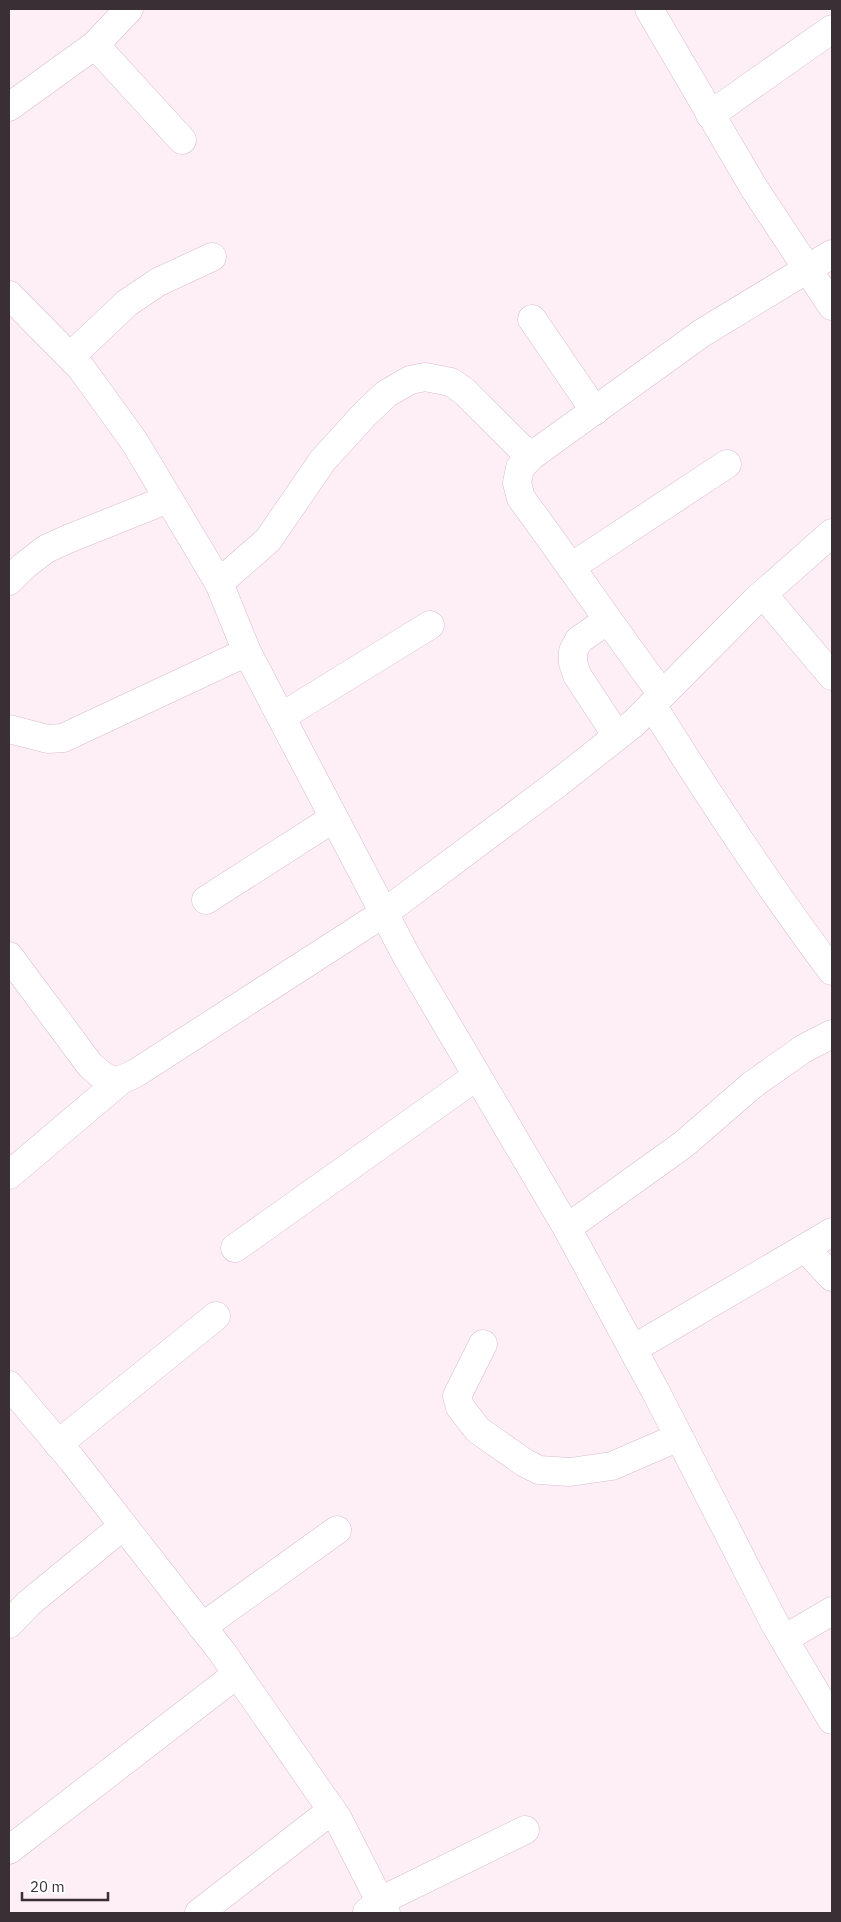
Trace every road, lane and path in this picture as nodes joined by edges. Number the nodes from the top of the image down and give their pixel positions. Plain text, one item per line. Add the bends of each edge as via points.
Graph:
1 (129, 9) edge
2 (649, 9) edge
3 (832, 28) edge
4 (95, 45) junction
5 (9, 106) edge
6 (710, 116) junction
7 (182, 140) dead end
8 (832, 254) edge
9 (212, 257) dead end
10 (808, 270) junction
11 (9, 295) edge
12 (832, 306) edge
13 (532, 319) dead end
14 (71, 356) junction
15 (595, 411) junction
16 (530, 457) junction
17 (727, 464) dead end
18 (168, 499) junction
19 (832, 532) edge
20 (572, 567) junction
21 (9, 581) edge
22 (219, 583) junction
23 (763, 594) junction
24 (608, 620) junction
25 (430, 625) dead end
26 (247, 652) junction
27 (832, 676) edge
28 (657, 700) junction
29 (280, 717) junction
30 (9, 729) edge
31 (617, 736) junction
32 (334, 818) junction
33 (206, 900) dead end
34 (384, 913) junction
35 (9, 956) edge
36 (832, 971) edge
37 (832, 1034) edge
38 (477, 1076) junction
39 (120, 1081) junction
40 (9, 1175) edge
41 (567, 1228) junction
42 (832, 1232) edge
43 (235, 1248) dead end
44 (805, 1248) junction
45 (832, 1277) edge
46 (216, 1316) dead end
47 (483, 1344) dead end
48 (632, 1349) junction
49 (9, 1385) edge
50 (679, 1437) junction
51 (58, 1444) junction
52 (124, 1526) junction
53 (337, 1530) dead end
54 (832, 1611) edge
55 (9, 1624) edge
56 (202, 1627) junction
57 (784, 1639) junction
58 (237, 1674) junction
59 (832, 1719) edge
60 (332, 1810) junction
61 (525, 1830) dead end
62 (9, 1850) edge
63 (377, 1909) edge
64 (200, 1913) edge

1 - 4 street
2 - 6 street
3 - 6 street
4 - 5 street
4 - 7 street
6 - 10 street
8 - 10 street
9 - 14 street via 158,282 127,303
10 - 12 street
10 - 15 street via 702,333
11 - 14 street
13 - 15 street
14 - 18 street via 134,441
15 - 16 street
16 - 20 street via 520,468 521,498
16 - 22 street via 451,382 425,377 410,380 386,394 365,414 323,460 268,540
17 - 20 street
18 - 21 street via 46,549
18 - 22 street
19 - 23 street
20 - 24 street
22 - 26 street
23 - 27 street
23 - 28 street
24 - 28 street
24 - 31 street via 579,640 573,651 573,663 577,675
25 - 29 street
26 - 29 street
26 - 30 street via 63,738 48,739
28 - 31 street
28 - 36 street via 718,811
29 - 32 street
31 - 34 street
32 - 33 street
32 - 34 street
34 - 38 street
34 - 39 street
35 - 39 street via 90,1065 104,1078
37 - 41 street via 803,1049 752,1085 684,1144
38 - 41 street
38 - 43 street
39 - 40 street
41 - 48 street
42 - 44 street
44 - 45 street
44 - 48 street
46 - 51 street
47 - 50 street via 457,1396 460,1407 478,1430 524,1463 539,1470 570,1472 612,1466
48 - 50 street
49 - 51 street
50 - 57 street
51 - 52 street
52 - 55 street via 29,1603
52 - 56 street
53 - 56 street
54 - 57 street
56 - 58 street
57 - 59 street
58 - 60 street
58 - 62 street
60 - 63 street
60 - 64 street
61 - 63 street

